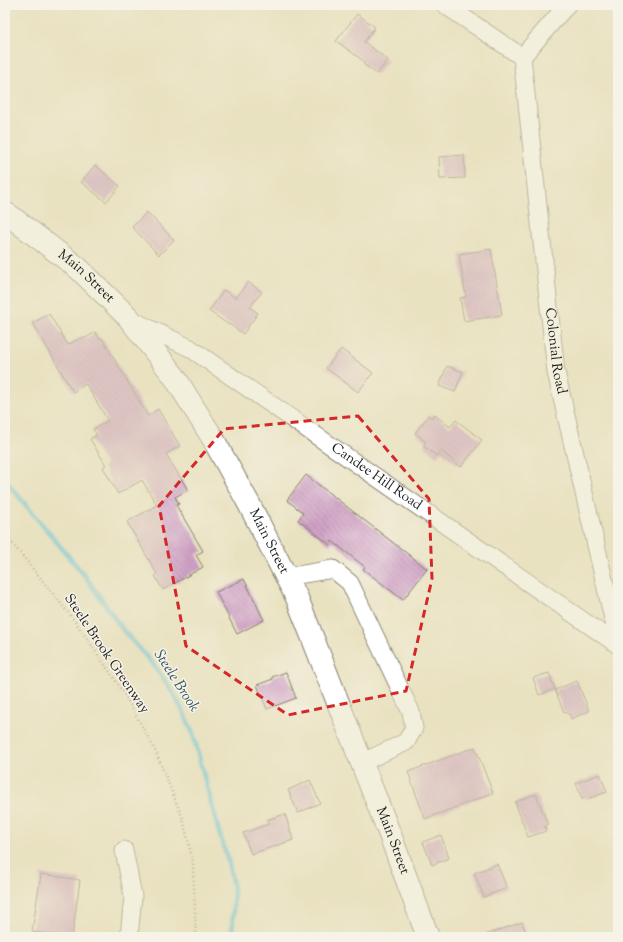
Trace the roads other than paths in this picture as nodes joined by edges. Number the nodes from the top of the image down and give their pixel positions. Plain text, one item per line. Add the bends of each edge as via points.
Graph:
1 (445, 5) edge
2 (567, 5) edge
3 (522, 57) junction
4 (5, 212) edge
5 (129, 318) junction
6 (286, 577) junction
7 (618, 640) edge
8 (618, 645) edge
9 (361, 763) junction
10 (124, 850) dead end
11 (129, 937) edge
12 (428, 937) edge

1 - 3 street
2 - 3 street
3 - 7 street, Colonial Road via 556,372
4 - 5 main road, Main Street via 78,268
5 - 6 main road, Main Street via 174,376 212,437
5 - 8 street, Candee Hill Road via 190,348
6 - 9 main road, Main Street via 297,598
6 - 9 street via 333,569 350,583 411,712 414,728 406,742
9 - 12 main road, Main Street
10 - 11 street via 133,896

